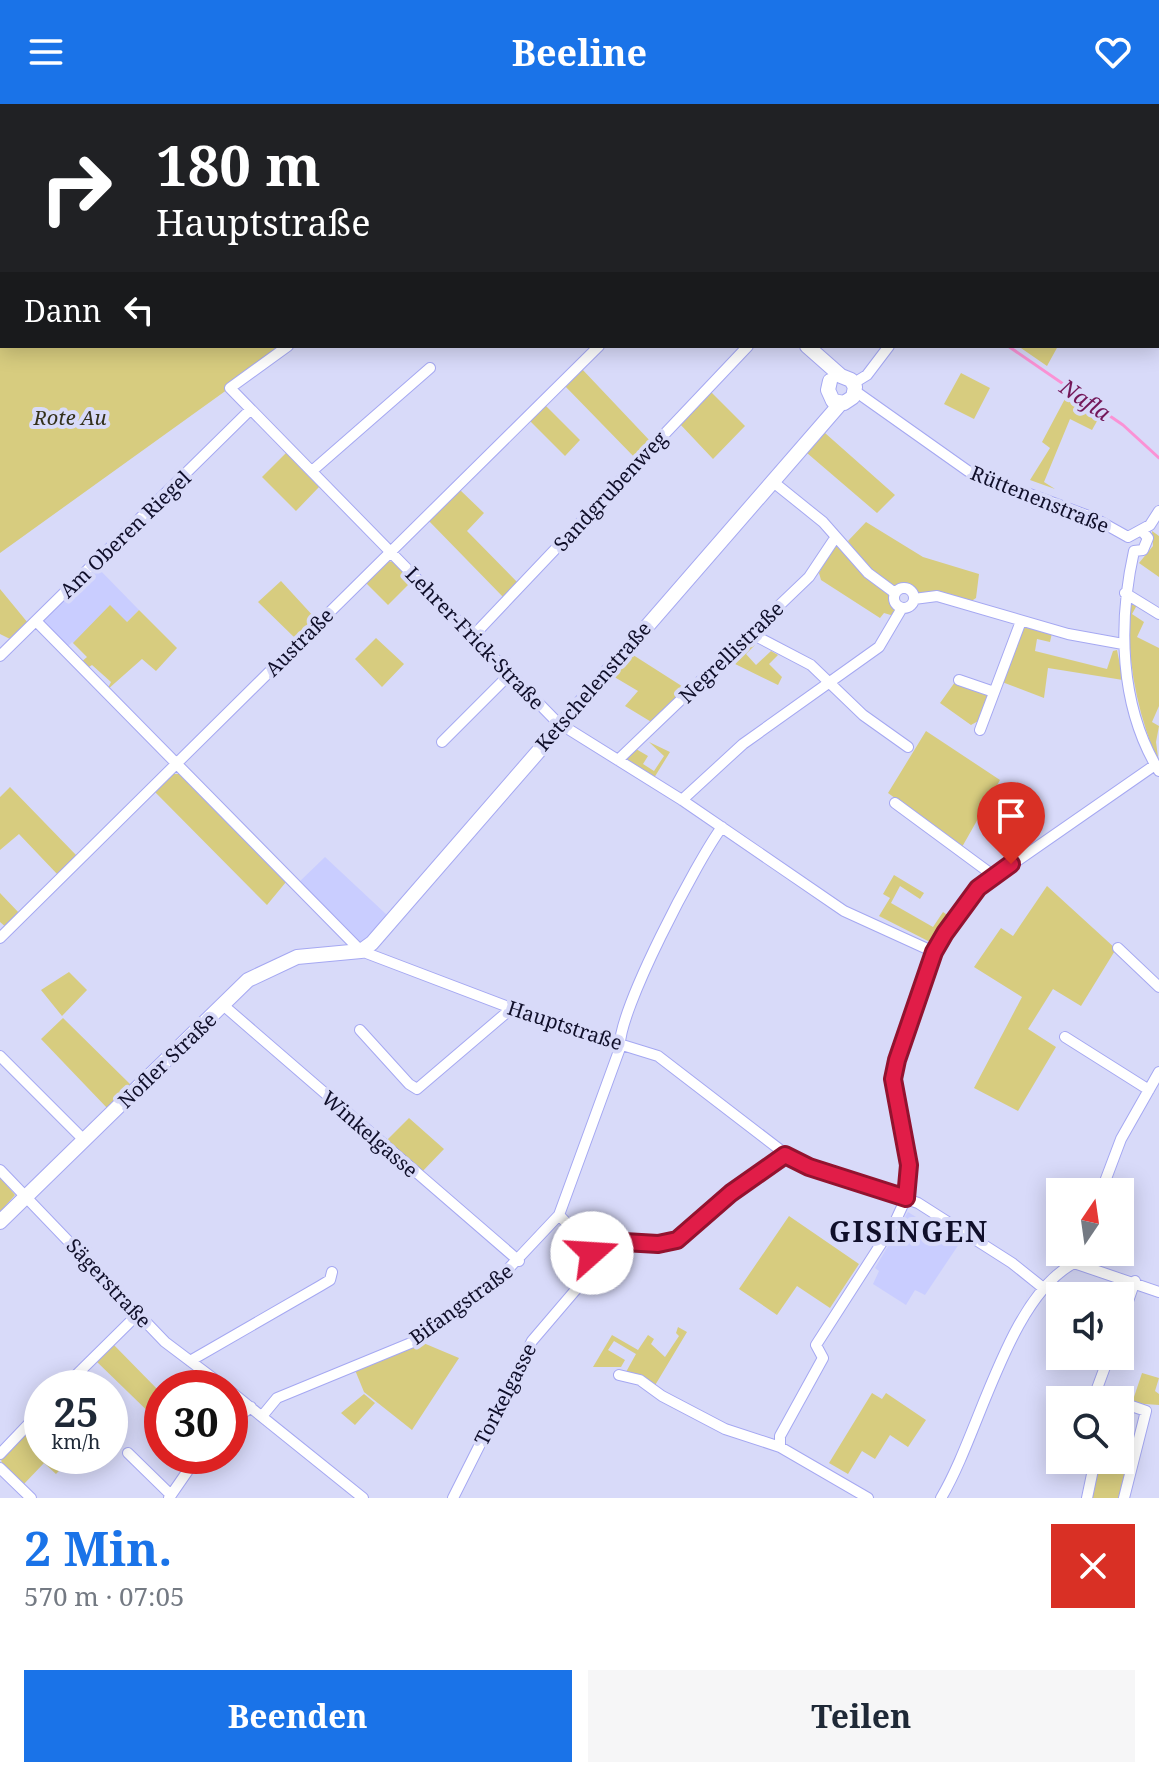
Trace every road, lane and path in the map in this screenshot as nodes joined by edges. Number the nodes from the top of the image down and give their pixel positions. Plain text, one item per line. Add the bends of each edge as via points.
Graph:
1 (285, 348) edge
2 (597, 348) edge
3 (746, 348) edge
4 (887, 348) edge
5 (812, 351) edge
6 (430, 368) dead end
7 (843, 390) junction
8 (250, 410) junction
9 (312, 471) junction
10 (772, 481) junction
11 (1159, 511) edge
12 (1150, 529) edge
13 (1128, 537) junction
14 (835, 538) junction
15 (1134, 551) junction
16 (390, 552) junction
17 (895, 593) junction
18 (1125, 593) junction
19 (914, 599) junction
20 (902, 608) junction
21 (1159, 614) edge
22 (36, 621) junction
23 (1021, 621) junction
24 (750, 633) junction
25 (473, 636) junction
26 (1123, 644) junction
27 (0, 656) edge
28 (510, 674) junction
29 (829, 680) junction
30 (959, 680) dead end
31 (994, 692) junction
32 (561, 723) junction
33 (980, 730) dead end
34 (442, 742) dead end
35 (908, 747) dead end
36 (618, 760) junction
37 (176, 764) junction
38 (1157, 768) edge
39 (682, 800) junction
40 (895, 803) dead end
41 (722, 827) junction
42 (994, 876) junction
43 (0, 938) edge
44 (1118, 948) dead end
45 (361, 951) junction
46 (934, 952) junction
47 (1159, 987) edge
48 (223, 1005) junction
49 (512, 1008) junction
50 (360, 1030) dead end
51 (1065, 1037) dead end
52 (619, 1044) junction
53 (0, 1056) edge
54 (1159, 1072) edge
55 (1149, 1090) junction
56 (85, 1141) junction
57 (785, 1155) junction
58 (0, 1170) edge
59 (1106, 1178) edge
60 (26, 1196) junction
61 (906, 1198) junction
62 (559, 1215) junction
63 (0, 1222) edge
64 (597, 1253) junction
65 (519, 1261) junction
66 (1066, 1266) edge
67 (1098, 1266) edge
68 (332, 1272) dead end
69 (1135, 1281) junction
70 (1134, 1284) edge
71 (1042, 1287) junction
72 (1159, 1292) edge
73 (137, 1315) junction
74 (190, 1361) junction
75 (81, 1370) edge
76 (202, 1370) edge
77 (619, 1375) dead end
78 (248, 1405) edge
79 (251, 1407) junction
80 (1134, 1407) edge
81 (248, 1409) edge
82 (263, 1415) junction
83 (24, 1429) edge
84 (780, 1447) junction
85 (128, 1453) dead end
86 (0, 1454) edge
87 (1134, 1458) edge
88 (0, 1468) edge
89 (185, 1474) edge
90 (1092, 1474) edge
91 (1130, 1474) edge
92 (170, 1496) edge
93 (31, 1498) edge
94 (363, 1498) edge
95 (453, 1498) edge
96 (868, 1498) edge
97 (941, 1498) edge
98 (1087, 1498) edge
99 (1124, 1498) edge

1 - 8 street via 230,388
2 - 16 street, Austraße
3 - 25 street, Sandgrubenweg
4 - 7 street, Ketschelenstraße via 867,375
5 - 7 main road
6 - 9 street
7 - 10 main road, Ketschelenstraße via 825,420
7 - 13 street, Rüttenenstraße via 968,471 1079,512
8 - 9 street, Lehrer-Frick-Straße
8 - 22 street, Am Oberen Riegel
9 - 16 street, Lehrer-Frick-Straße
10 - 14 street
10 - 32 main road, Ketschelenstraße
11 - 12 street
12 - 13 street
12 - 15 street via 1148,545
13 - 15 street
14 - 17 street
14 - 24 street, Negrellistraße via 809,577
15 - 18 street
16 - 25 street, Lehrer-Frick-Straße
16 - 37 street, Austraße
17 - 19 street via 907,588
17 - 20 street
18 - 21 street
18 - 26 street
19 - 20 street
19 - 23 street via 937,596
20 - 29 street via 879,647
22 - 27 street, Am Oberen Riegel
22 - 37 street, Hauptstraße
23 - 26 street
23 - 31 street
24 - 29 street
24 - 36 street, Negrellistraße
25 - 28 street, Lehrer-Frick-Straße
26 - 38 street via 1139,733
28 - 32 street, Lehrer-Frick-Straße
28 - 34 street
29 - 35 street via 863,715
29 - 39 street via 743,744
30 - 31 street
31 - 33 street
32 - 36 street, Lehrer-Frick-Straße
32 - 45 main road, Ketschelenstraße
36 - 39 street, Lehrer-Frick-Straße
37 - 43 street, Austraße
37 - 45 street, Hauptstraße
38 - 42 street
39 - 41 street, Lehrer-Frick-Straße
40 - 42 street
41 - 46 street, Lehrer-Frick-Straße via 844,911
41 - 52 street via 635,993
42 - 46 street via 970,896
44 - 47 street
45 - 48 main road, Nofler Straße via 286,960 248,980
45 - 49 street, Hauptstraße
46 - 61 street via 893,1079 909,1165
48 - 56 main road, Nofler Straße
48 - 65 street, Winkelgasse
49 - 50 street via 417,1089
49 - 52 street, Hauptstraße
51 - 55 street
52 - 57 street, Hauptstraße via 667,1061
52 - 62 street
53 - 56 street
54 - 55 street
55 - 59 street
56 - 60 main road, Nofler Straße
57 - 61 street, Hauptstraße
57 - 64 street via 677,1240 624,1242
58 - 60 street, Sägerstraße
60 - 63 main road, Nofler Straße
60 - 73 street, Sägerstraße
61 - 71 street, Hauptstraße via 999,1254
61 - 84 street via 816,1345 823,1358 780,1436
62 - 64 street
62 - 65 street, Bifangstraße
64 - 95 street, Torkelgasse via 590,1273 532,1341
65 - 82 street, Bifangstraße via 418,1340 277,1398
66 - 71 street
67 - 69 street
68 - 74 street via 330,1280
69 - 70 street
69 - 72 street
71 - 97 street
73 - 74 street, Sägerstraße
73 - 75 street
74 - 76 street, Sägerstraße
77 - 84 street via 640,1380 725,1429
78 - 79 street, Sägerstraße
79 - 81 street
79 - 82 street, Sägerstraße
80 - 87 street via 1146,1411
82 - 94 street, Sägerstraße
83 - 86 street
84 - 96 street
85 - 92 street
88 - 93 street
89 - 92 street
90 - 98 street
91 - 99 street

